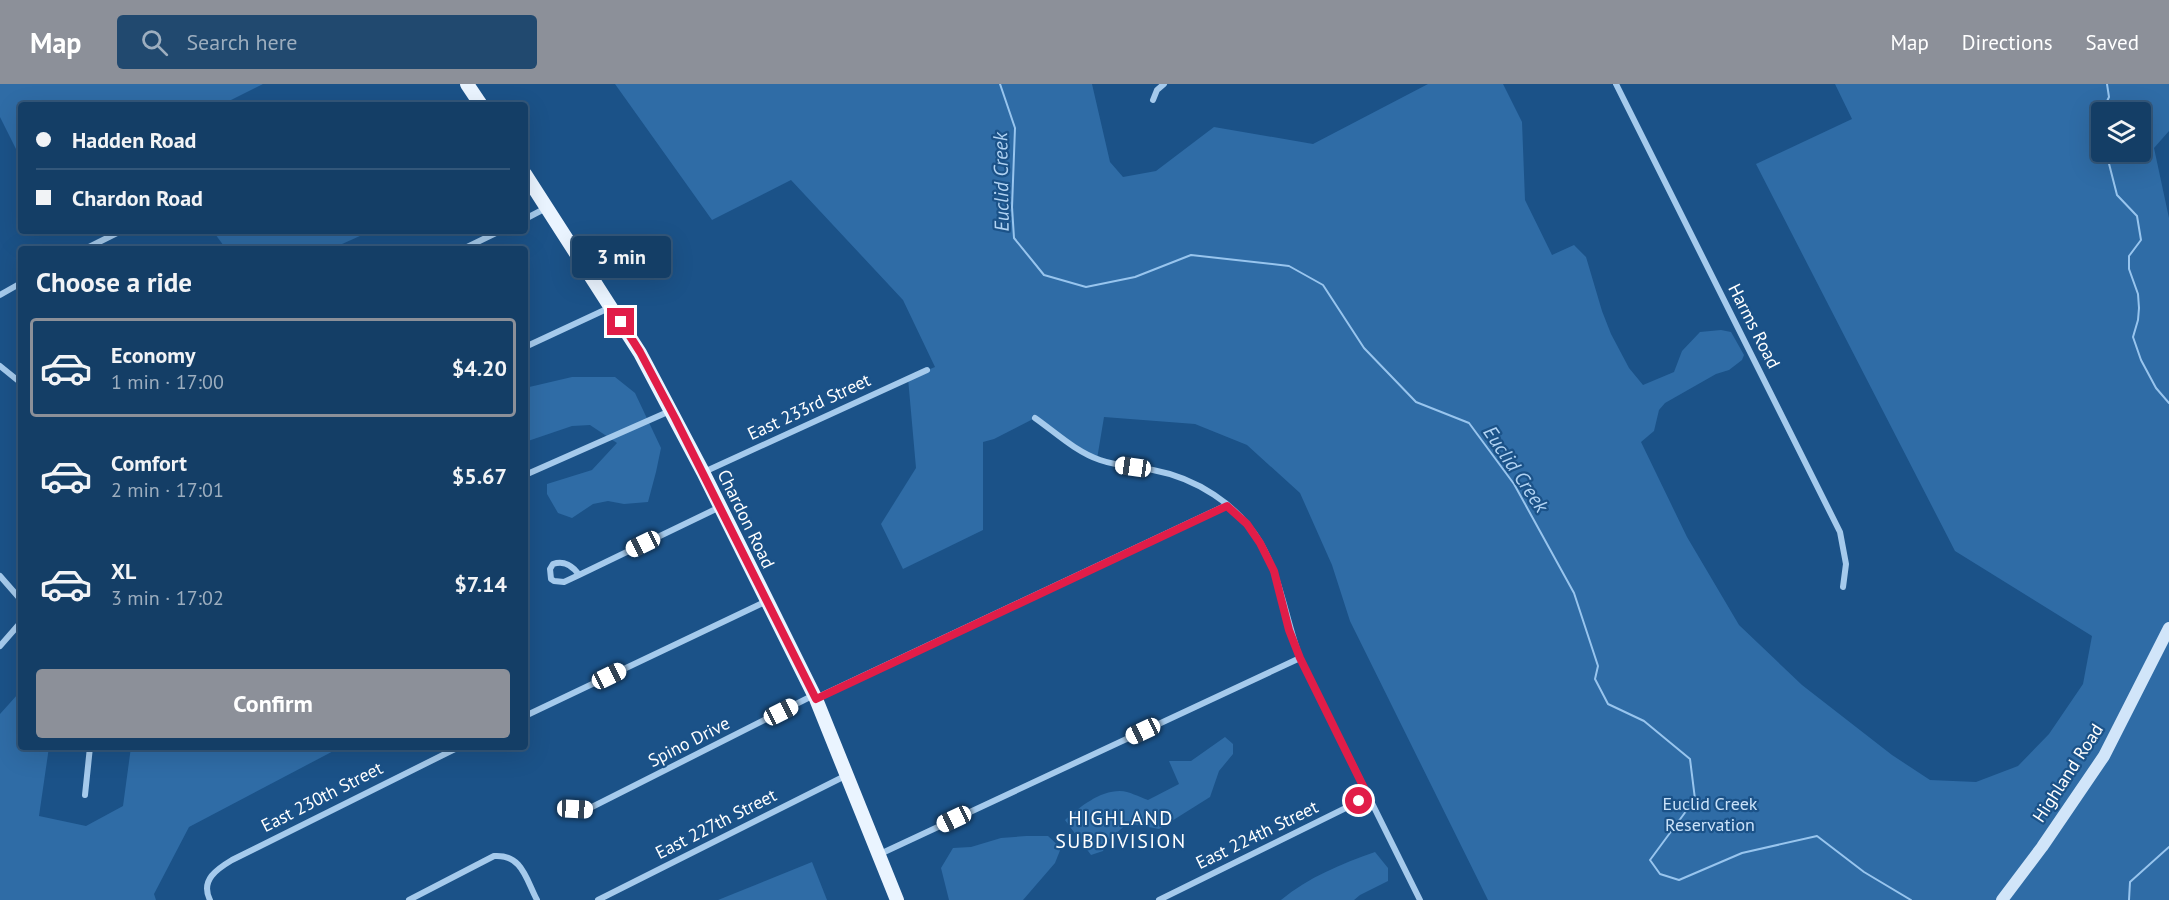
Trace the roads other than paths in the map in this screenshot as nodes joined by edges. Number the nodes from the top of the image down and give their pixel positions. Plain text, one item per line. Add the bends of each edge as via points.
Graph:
1 (467, 84) edge
2 (1164, 84) edge
3 (1616, 84) edge
4 (1153, 100) dead end
5 (479, 102) edge
6 (528, 179) edge
7 (547, 208) junction
8 (528, 218) edge
9 (115, 234) edge
10 (494, 234) edge
11 (91, 246) edge
12 (469, 246) edge
13 (18, 285) edge
14 (0, 295) edge
15 (611, 308) junction
16 (528, 346) edge
17 (0, 366) edge
18 (927, 370) dead end
19 (18, 381) edge
20 (671, 411) junction
21 (1035, 418) dead end
22 (703, 472) junction
23 (528, 474) edge
24 (1227, 506) junction
25 (720, 507) junction
26 (579, 575) junction
27 (0, 576) edge
28 (1843, 587) dead end
29 (18, 597) edge
30 (767, 601) junction
31 (18, 625) edge
32 (2169, 628) edge
33 (0, 646) edge
34 (1300, 658) junction
35 (815, 697) junction
36 (528, 715) edge
37 (90, 750) edge
38 (453, 750) edge
39 (848, 774) junction
40 (85, 795) dead end
41 (1368, 796) junction
42 (575, 809) dead end
43 (879, 854) junction
44 (2004, 898) edge
45 (210, 900) edge
46 (409, 900) edge
47 (537, 900) edge
48 (598, 900) edge
49 (897, 900) edge
50 (1159, 900) edge
51 (1420, 900) edge

1 - 5 main road
2 - 4 street
3 - 28 street, Harms Road via 1840,532 1846,564
6 - 7 main road, Chardon Road
7 - 8 street
7 - 15 main road, Chardon Road
9 - 11 street
10 - 12 street
13 - 14 street
15 - 16 street
15 - 20 main road, Chardon Road
17 - 19 street
18 - 22 street, East 233rd Street
20 - 22 main road, Chardon Road
20 - 23 street
21 - 24 street via 1097,459 1179,476 1208,490
22 - 25 main road, Chardon Road
24 - 34 street via 1247,524 1274,571
24 - 35 street, Spino Drive
25 - 26 street
25 - 30 main road, Chardon Road
26 - 26 street via 562,562 550,569 551,579 556,583
27 - 29 street
30 - 35 main road, Chardon Road
30 - 36 street
31 - 33 street
32 - 44 street, Highland Road via 2104,756
34 - 41 street
34 - 43 street
35 - 39 main road, Chardon Road
35 - 42 street, Spino Drive via 588,809
37 - 40 street
38 - 45 street, East 230th Street via 232,860 208,880
39 - 43 main road, Chardon Road
39 - 48 street, East 227th Street
41 - 50 street, East 224th Street
41 - 51 street
43 - 49 main road, Chardon Road
46 - 47 street via 495,855 507,855 518,862

